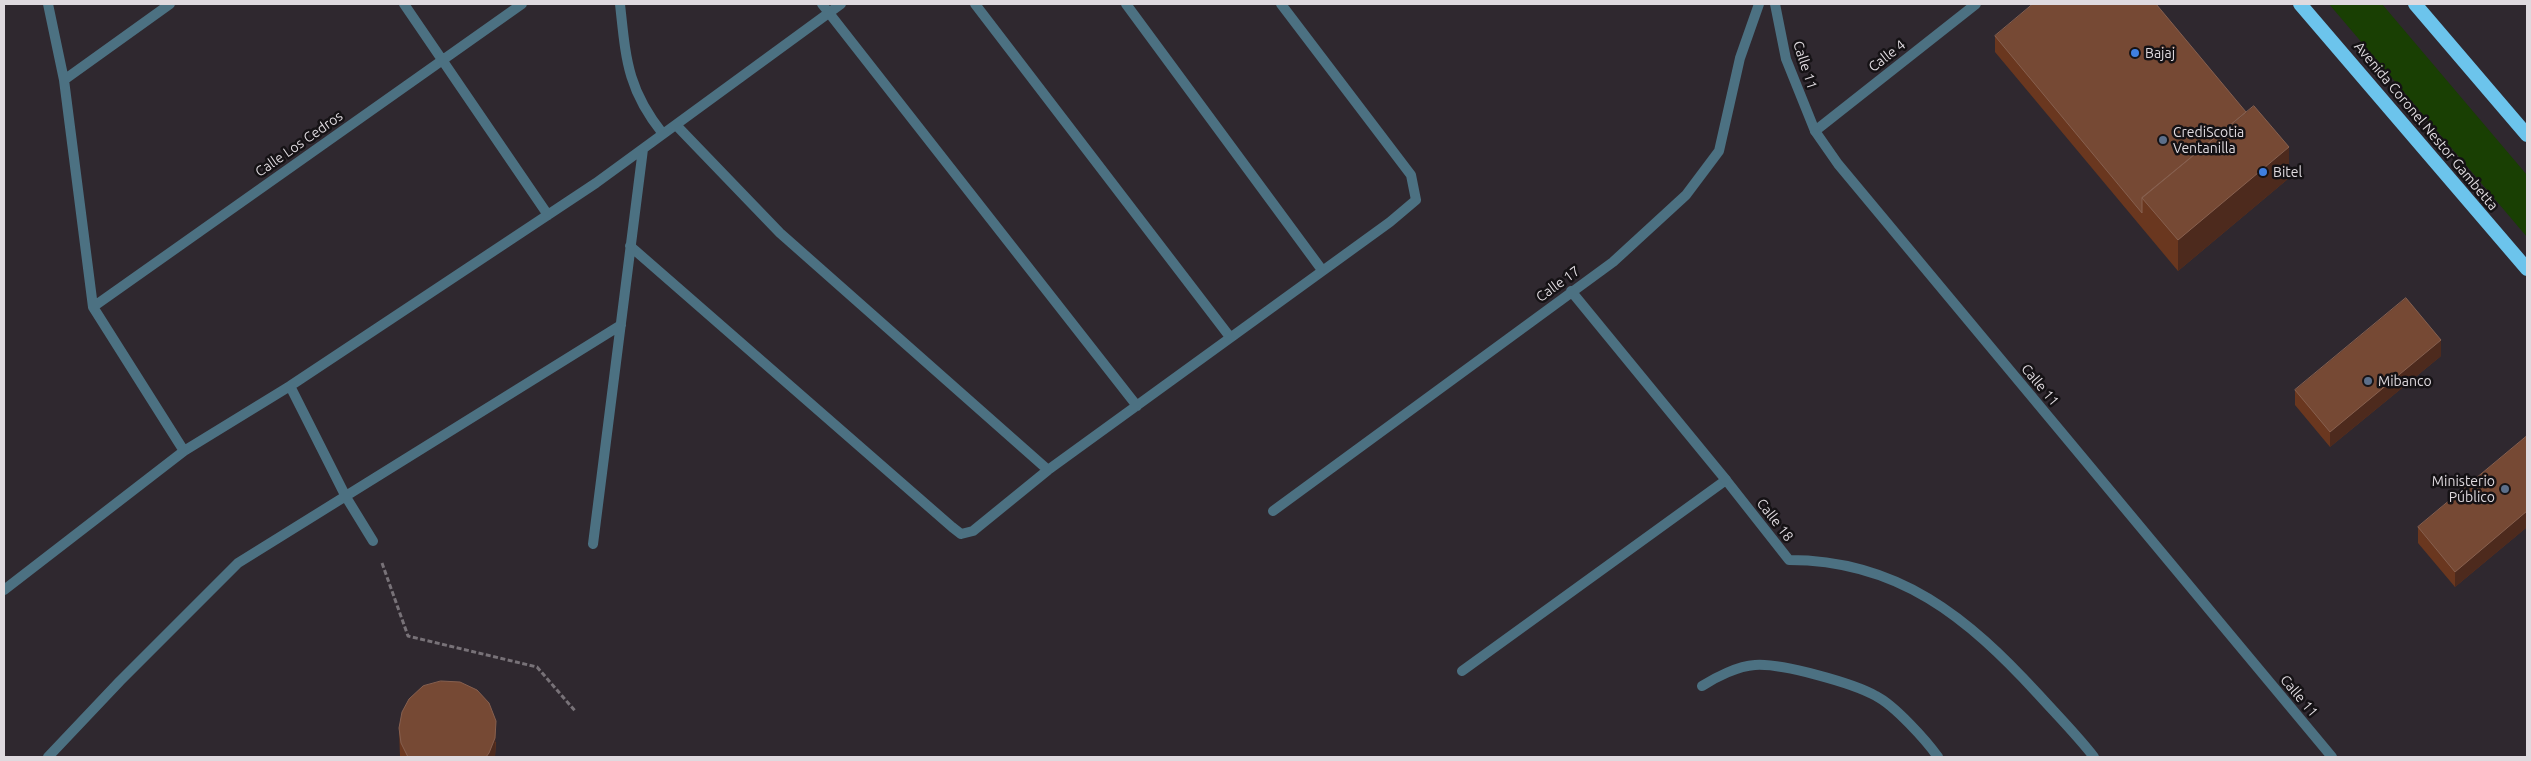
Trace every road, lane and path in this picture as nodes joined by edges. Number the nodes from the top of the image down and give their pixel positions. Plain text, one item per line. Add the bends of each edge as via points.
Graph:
1 (48, 4) edge
2 (170, 4) edge
3 (404, 4) edge
4 (522, 4) edge
5 (620, 4) edge
6 (841, 4) edge
7 (975, 4) edge
8 (1126, 4) edge
9 (1281, 4) edge
10 (1759, 4) edge
11 (1775, 4) edge
12 (1976, 4) edge
13 (2300, 4) edge
14 (2415, 4) edge
15 (826, 8) edge
16 (442, 60) junction
17 (64, 80) junction
18 (676, 125) junction
19 (1815, 131) junction
20 (663, 134) junction
21 (2527, 135) edge
22 (642, 150) junction
23 (548, 215) junction
24 (630, 246) junction
25 (2527, 269) edge
26 (1322, 270) junction
27 (1571, 290) junction
28 (93, 307) junction
29 (621, 325) junction
30 (1230, 337) junction
31 (290, 386) junction
32 (1136, 406) junction
33 (184, 451) junction
34 (1048, 470) junction
35 (1726, 480) junction
36 (346, 497) junction
37 (1272, 511) dead end
38 (373, 540) joint
39 (593, 544) dead end
40 (4, 590) edge
41 (1462, 671) dead end
42 (1702, 686) dead end
43 (576, 712) dead end
44 (48, 757) edge
45 (1938, 757) edge
46 (2094, 757) edge
47 (2332, 757) edge

1 - 17 street
2 - 17 street
3 - 16 street
4 - 16 street, Calle Los Cedros
5 - 20 street via 630,79 647,114
6 - 15 street
7 - 30 street
8 - 26 street
9 - 26 street via 1411,175 1416,200
10 - 27 street, Calle 17 via 1740,58 1719,151 1686,195 1613,262
11 - 19 street, Calle 11 via 1786,59
12 - 19 street, Calle 4
13 - 25 highway, Avenida Coronel Nestor Gambetta
14 - 21 highway
15 - 18 street
15 - 32 street
16 - 23 street
16 - 28 street, Calle Los Cedros
17 - 28 street
18 - 20 street
18 - 34 street via 780,233
19 - 47 street, Calle 11 via 1838,164
20 - 22 street
22 - 23 street
22 - 24 street
23 - 31 street
24 - 29 street
24 - 34 street via 962,534 973,531
26 - 30 street
27 - 35 street
27 - 37 street, Calle 17
28 - 33 street
29 - 36 street
29 - 39 street
30 - 32 street
31 - 33 street
31 - 36 street
32 - 34 street
33 - 40 street
35 - 41 street
35 - 46 street, Calle 18 via 1789,560 1819,560 1868,571 1910,587 1953,613 2000,653
36 - 38 street
36 - 44 street via 238,563
38 - 43 path via 408,636 537,667
42 - 45 street via 1755,665 1810,672 1877,696 1925,738

